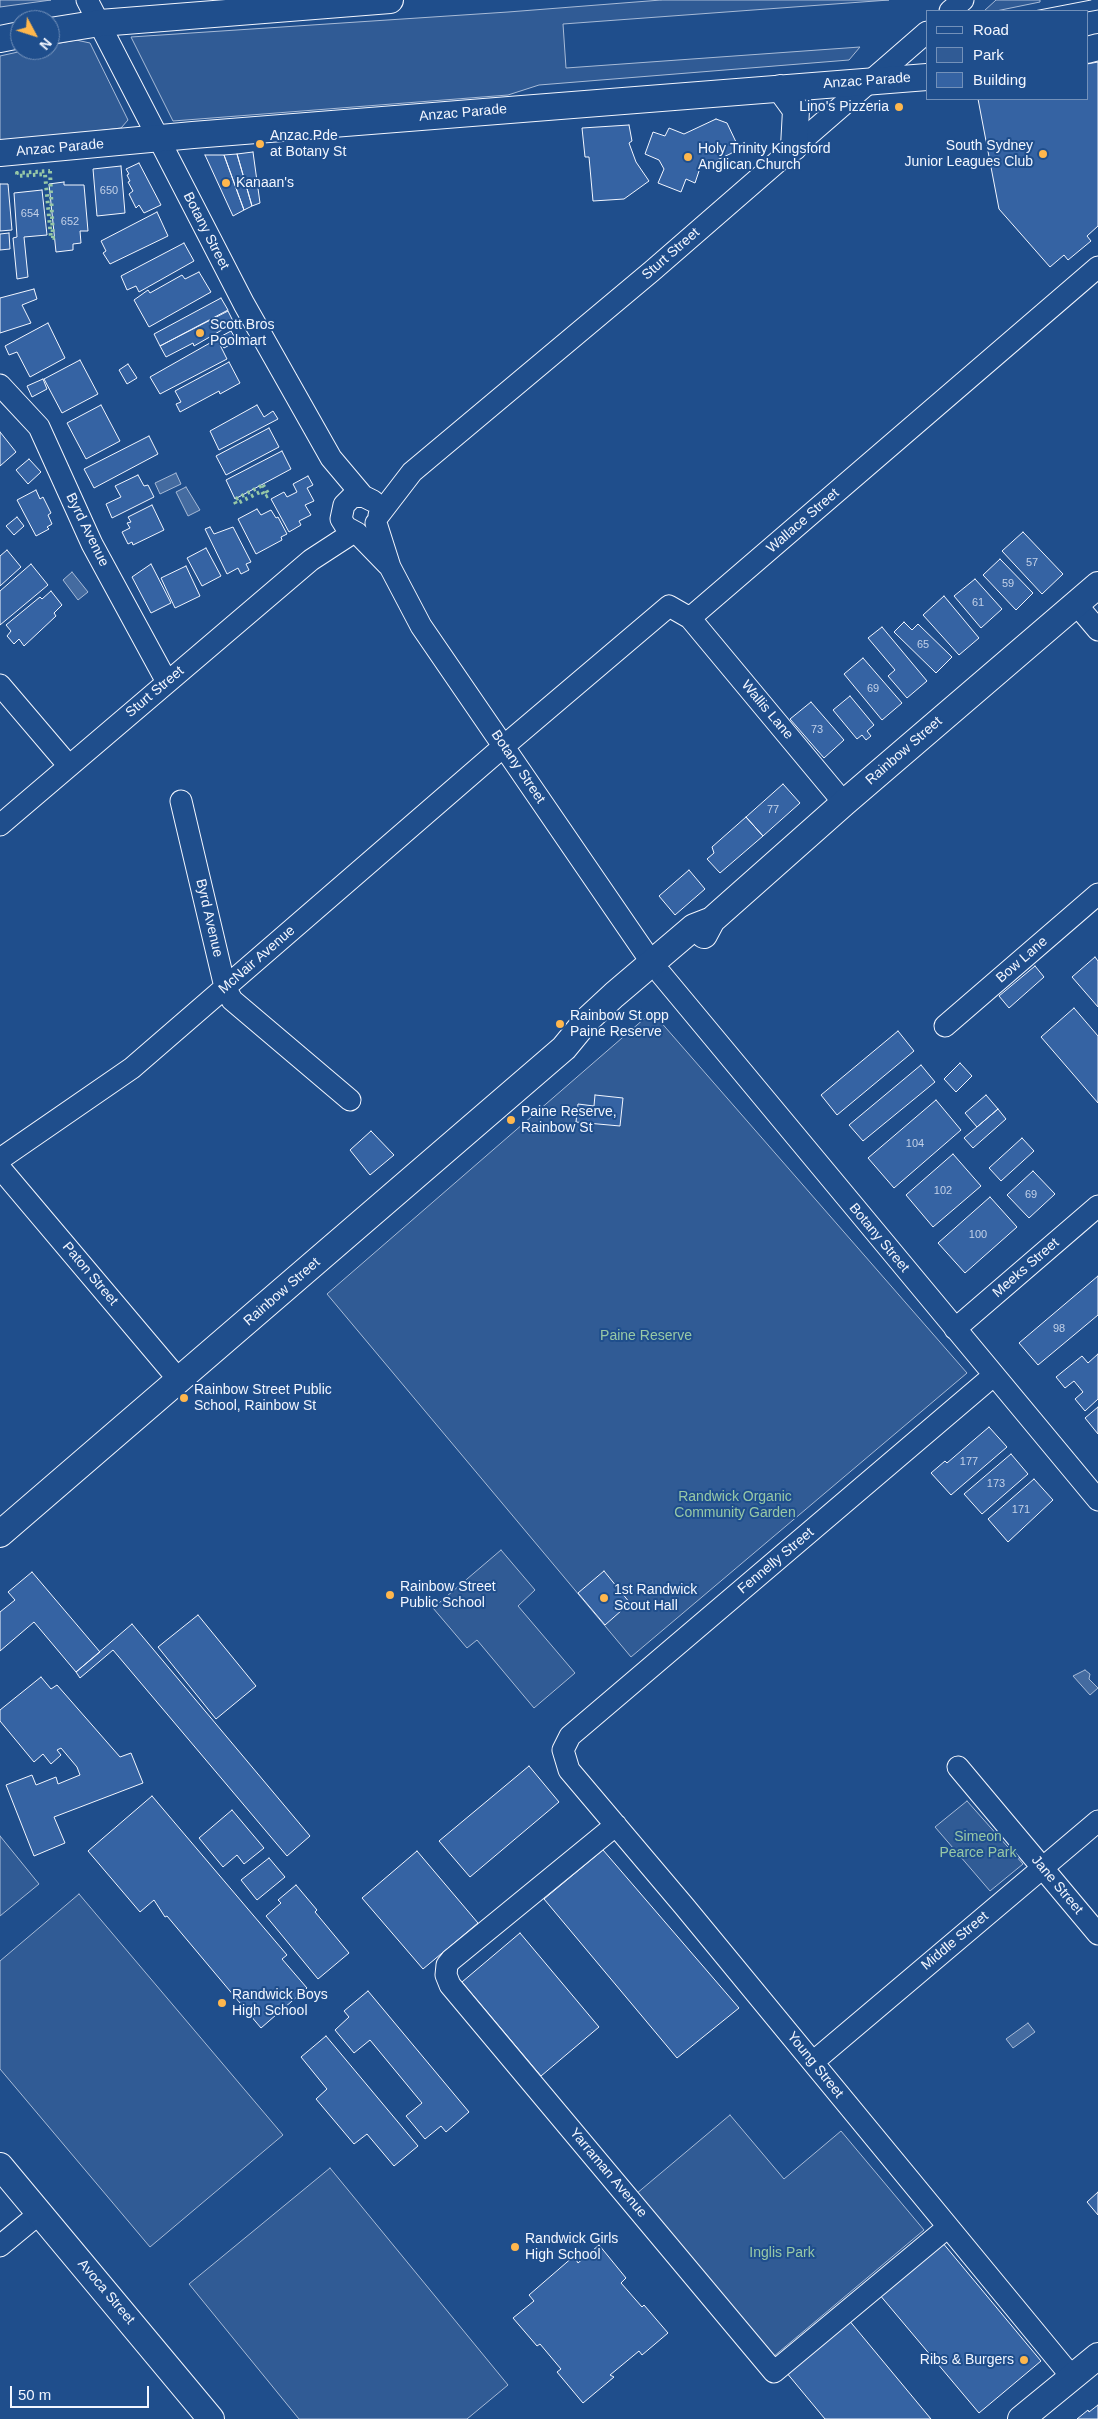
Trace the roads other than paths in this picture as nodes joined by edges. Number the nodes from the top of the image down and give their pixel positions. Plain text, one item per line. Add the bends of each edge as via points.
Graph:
1 (87, 0) edge
2 (390, 0) edge
3 (963, 0) edge
4 (951, 10) edge
5 (100, 23) junction
6 (60, 29) edge
7 (926, 33) edge
8 (926, 77) edge
9 (871, 80) junction
10 (780, 88) junction
11 (159, 139) junction
12 (794, 147) junction
13 (0, 153) edge
14 (1098, 267) edge
15 (0, 385) edge
16 (331, 458) junction
17 (412, 472) junction
18 (364, 496) junction
19 (378, 519) junction
20 (348, 524) junction
21 (390, 567) junction
22 (1098, 585) edge
23 (1076, 604) junction
24 (690, 618) junction
25 (1098, 630) edge
26 (167, 682) junction
27 (0, 685) edge
28 (504, 746) junction
29 (68, 766) junction
30 (181, 801) dead end
31 (844, 803) junction
32 (0, 825) edge
33 (1098, 894) edge
34 (657, 968) junction
35 (225, 987) junction
36 (945, 1026) dead end
37 (350, 1100) dead end
38 (1, 1169) edge
39 (1098, 1206) edge
40 (955, 1329) junction
41 (994, 1376) junction
42 (180, 1380) junction
43 (1098, 1500) edge
44 (0, 1534) edge
45 (563, 1750) joint
46 (958, 1767) dead end
47 (1098, 1821) edge
48 (616, 1825) junction
49 (1042, 1868) junction
50 (1098, 1934) edge
51 (813, 2062) junction
52 (0, 2166) edge
53 (40, 2213) junction
54 (948, 2227) junction
55 (0, 2246) edge
56 (1098, 2356) edge
57 (1072, 2377) junction
58 (211, 2419) edge
59 (1021, 2419) edge

1 - 5 street, Botany Street
2 - 5 main road
3 - 4 street
5 - 6 main road
5 - 11 street, Botany Street
7 - 9 street, Sturt Street
8 - 9 main road, Anzac Parade
9 - 10 main road, Anzac Parade
9 - 12 street, Sturt Street
10 - 11 main road, Anzac Parade
10 - 12 main road via 796,110
11 - 13 main road, Anzac Parade
11 - 16 street, Botany Street via 244,304
12 - 17 street, Sturt Street
14 - 24 street, Wallace Street
15 - 26 street, Byrd Avenue via 39,427 92,544
16 - 18 street, Botany Street
16 - 20 street, Botany Street
17 - 18 street, Sturt Street
17 - 19 street, Sturt Street
18 - 19 street via 373,501
18 - 20 street via 352,498
19 - 20 street via 368,532
19 - 21 street, Botany Street
20 - 21 street, Botany Street
20 - 26 street, Sturt Street via 311,560
21 - 28 street, Botany Street via 421,626
22 - 23 main road, Rainbow Street
23 - 25 street
23 - 31 main road, Rainbow Street
24 - 28 street via 669,606
24 - 31 street, Wallis Lane
26 - 29 street, Sturt Street
27 - 29 street
28 - 34 street, Botany Street
28 - 35 street, McNair Avenue
29 - 32 street, Sturt Street
30 - 35 street, Byrd Avenue
31 - 34 main road, Rainbow Street via 712,920 702,939
33 - 36 street, Bow Lane
34 - 40 street, Botany Street
34 - 42 main road, Rainbow Street via 587,1020 564,1048
35 - 37 street, Byrd Avenue via 232,1000
35 - 38 street, McNair Avenue via 132,1068
38 - 42 street, Paton Street
39 - 40 street, Meeks Street
40 - 41 street, Botany Street
41 - 43 street, Botany Street
41 - 45 street, Fennelly Street via 583,1724 570,1736
42 - 44 main road, Rainbow Street
45 - 48 street, Young Street via 569,1770
46 - 49 street, Jane Street
47 - 49 street, Middle Street
48 - 51 street, Young Street
48 - 54 street, Yarraman Avenue via 451,1960 446,1975 450,1985 774,2372
49 - 50 street, Jane Street
49 - 51 street, Middle Street
51 - 54 street, Young Street
52 - 53 main road, Avoca Street
53 - 55 street
53 - 58 main road, Avoca Street
54 - 57 street, Young Street
56 - 57 main road
57 - 59 main road

